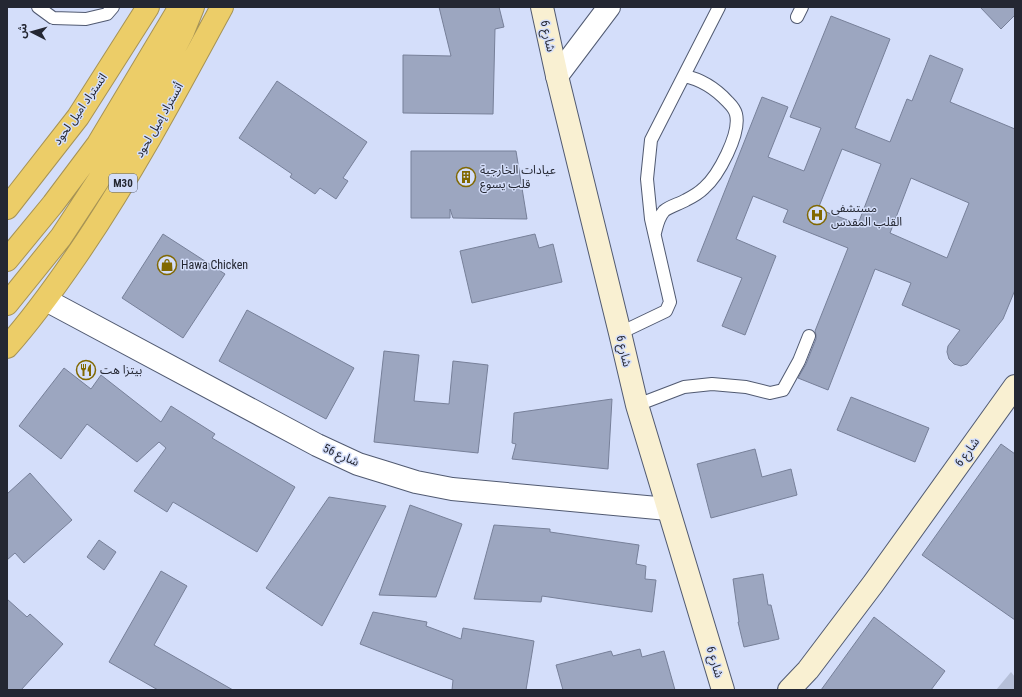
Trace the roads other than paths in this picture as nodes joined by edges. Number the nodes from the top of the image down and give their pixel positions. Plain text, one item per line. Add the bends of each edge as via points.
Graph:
1 (38, 7) edge
2 (113, 7) edge
3 (148, 7) edge
4 (180, 7) edge
5 (193, 7) edge
6 (222, 7) edge
7 (542, 7) edge
8 (609, 7) edge
9 (719, 7) edge
10 (557, 76) junction
11 (684, 76) junction
12 (7, 208) edge
13 (655, 236) junction
14 (7, 260) edge
15 (46, 300) junction
16 (7, 304) edge
17 (620, 333) junction
18 (809, 336) dead end
19 (7, 347) edge
20 (1011, 399) edge
21 (637, 405) junction
22 (668, 509) junction
23 (723, 690) edge
24 (788, 690) edge

1 - 2 lane via 53,18 86,19 107,14
3 - 12 highway, اتستراد اميل لحود via 78,116
4 - 14 highway via 98,144
5 - 16 highway via 162,73 113,158 61,237
6 - 15 highway, أتستراد إميل لحود / M30 via 155,130 104,214
7 - 10 street, شارع 6
8 - 10 street
9 - 11 lane
10 - 17 street, شارع 6
11 - 13 lane via 651,140 647,180
11 - 13 lane via 711,88 731,105 736,114 734,137 724,159 705,188 666,210 660,217
13 - 17 lane via 670,302 666,311
15 - 19 highway, أتستراد إميل لحود / M30
15 - 22 street, شارع 56 via 317,445 358,464 416,482 452,488
17 - 21 street, شارع 6
18 - 21 lane via 783,390 770,393 746,386 712,384 684,387
20 - 24 street, شارع 6 via 808,670
21 - 22 street, شارع 6
22 - 23 street, شارع 6

